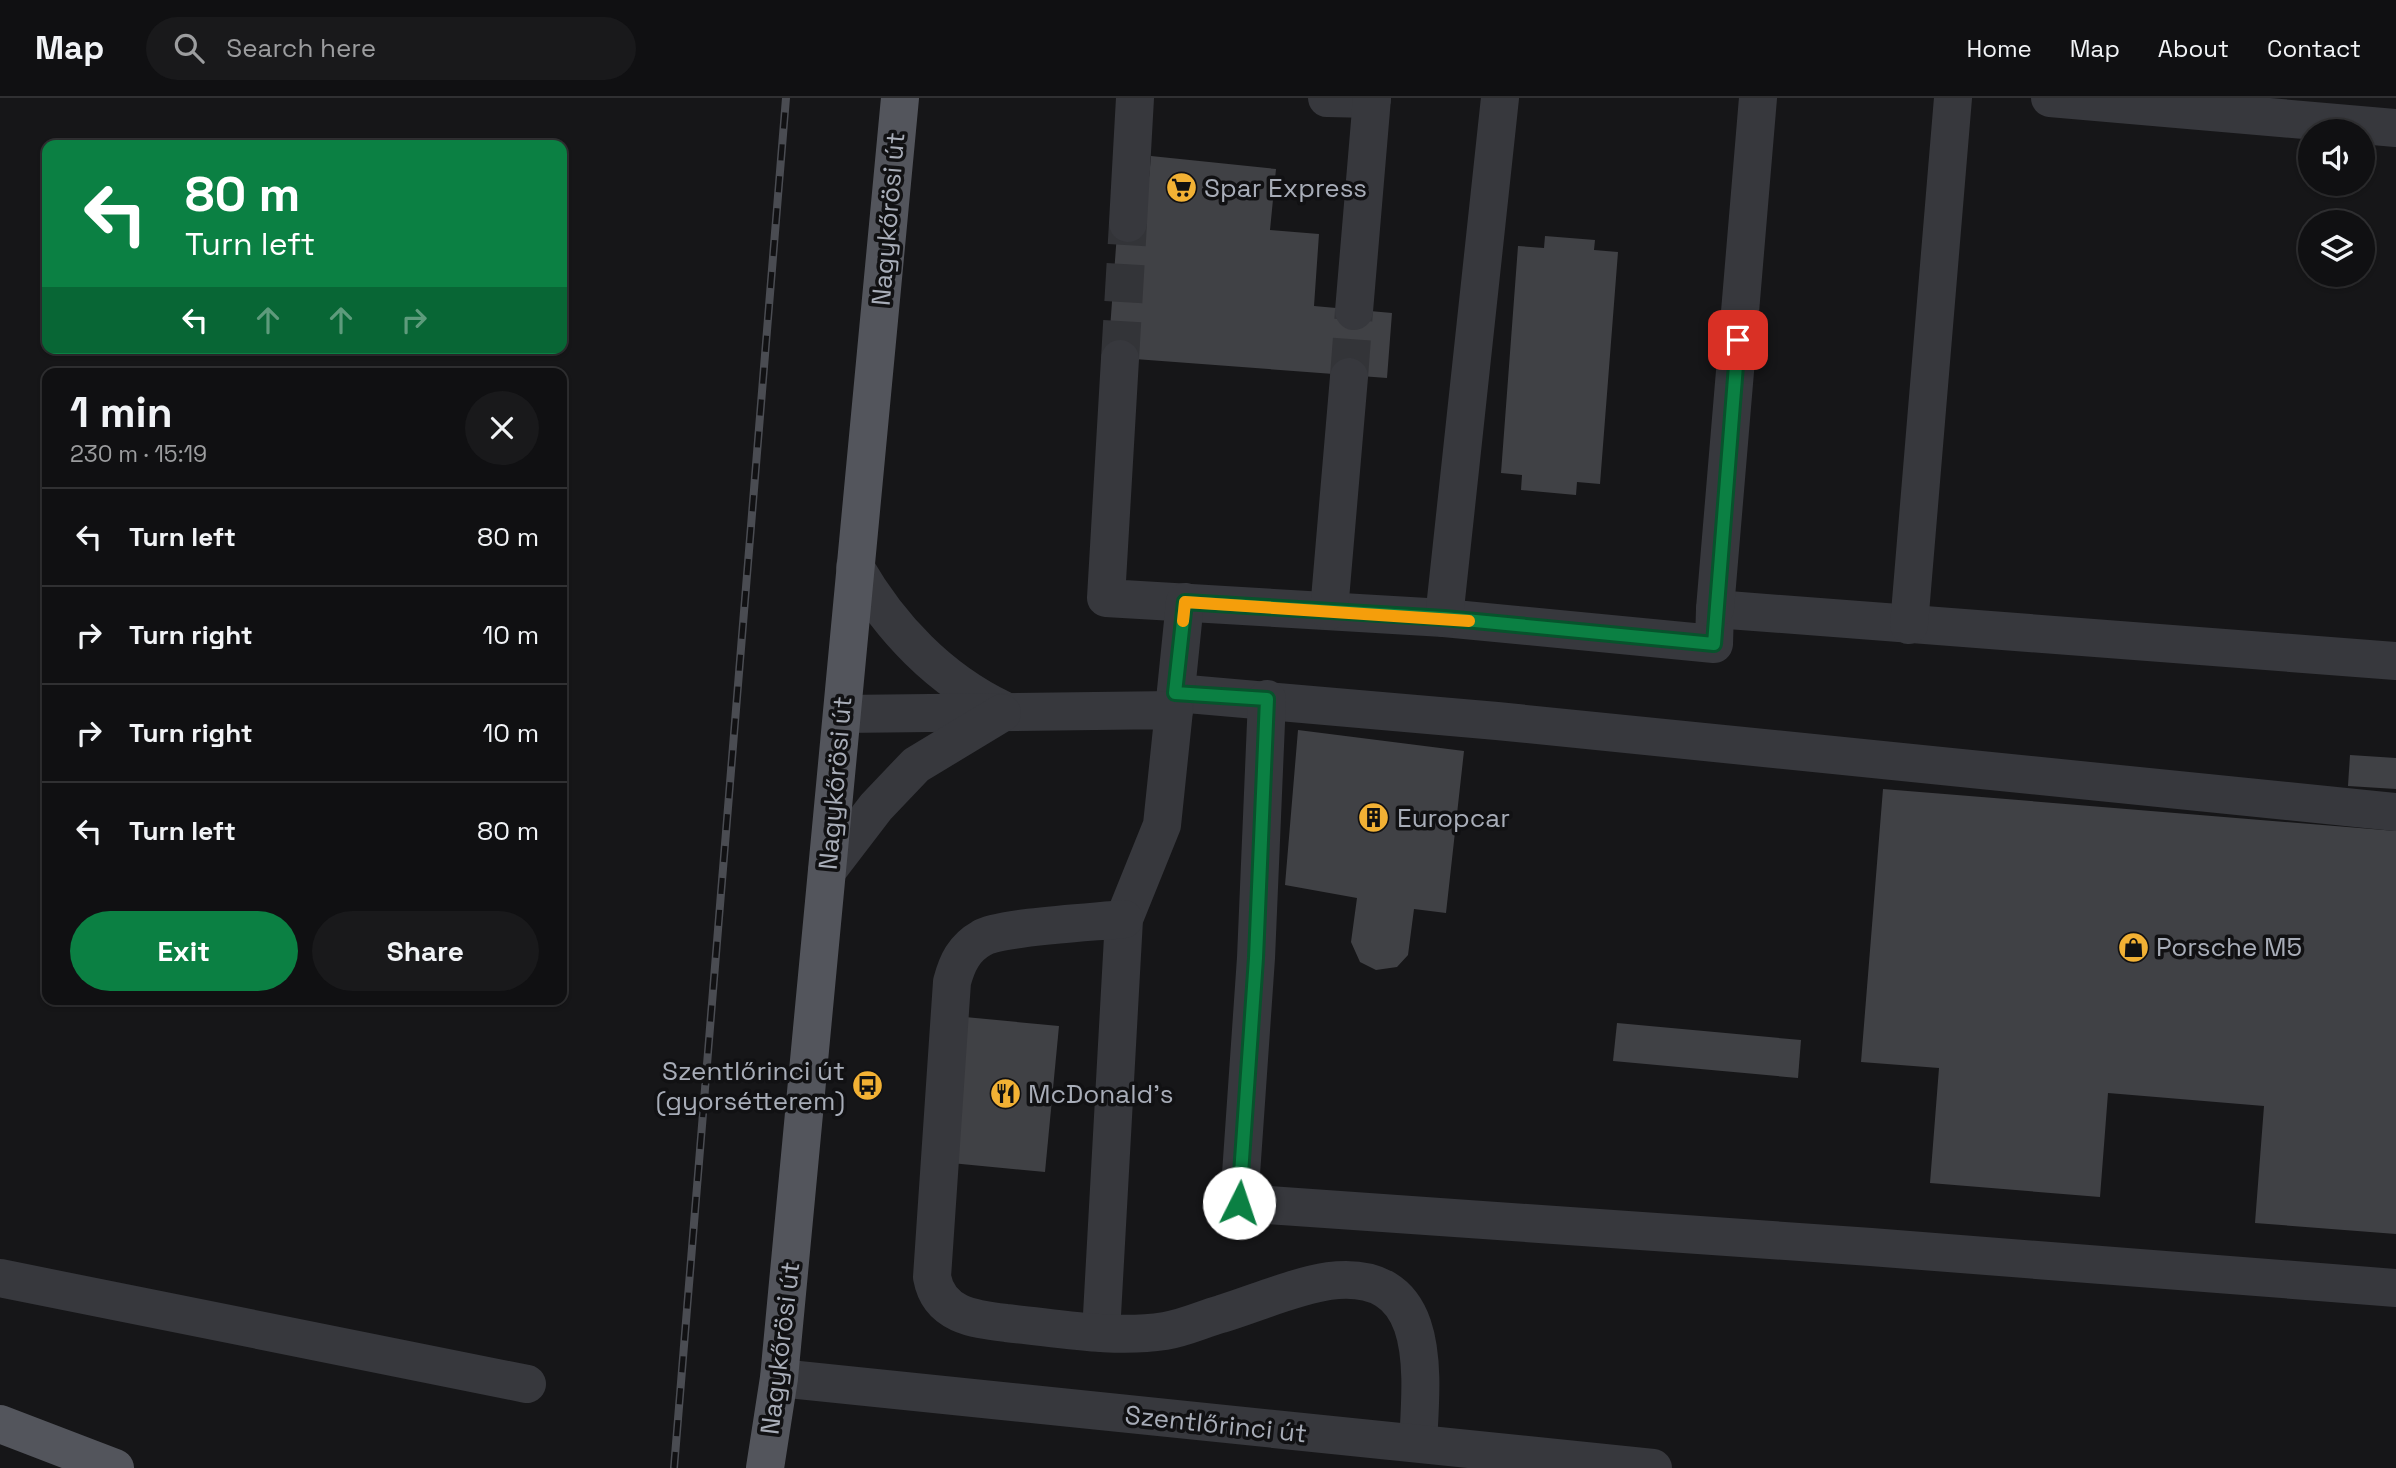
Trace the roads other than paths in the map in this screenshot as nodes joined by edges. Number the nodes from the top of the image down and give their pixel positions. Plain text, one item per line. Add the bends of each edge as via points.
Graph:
1 (900, 98) edge
2 (1135, 98) edge
3 (1328, 98) edge
4 (1500, 98) edge
5 (1758, 98) edge
6 (1953, 98) edge
7 (2050, 98) edge
8 (1372, 99) edge
9 (2138, 102) edge
10 (2396, 128) edge
11 (1128, 223) tunnel mouth
12 (1354, 311) tunnel mouth
13 (1120, 359) tunnel mouth
14 (1349, 377) tunnel mouth
15 (855, 567) junction
16 (1185, 602) junction
17 (1715, 609) junction
18 (1329, 611) junction
19 (1444, 618) junction
20 (1909, 625) junction
21 (2396, 661) edge
22 (1267, 699) junction
23 (1175, 702) junction
24 (1005, 711) junction
25 (842, 713) junction
26 (2396, 812) edge
27 (827, 871) junction
28 (1124, 919) junction
29 (0, 1278) edge
30 (2396, 1288) edge
31 (1101, 1333) junction
32 (779, 1378) junction
33 (527, 1384) dead end
34 (0, 1424) edge
35 (1418, 1443) junction
36 (1349, 1453) edge
37 (1496, 1459) edge
38 (115, 1468) edge
39 (765, 1468) edge
40 (1653, 1468) edge

1 - 15 main road, Nagykőrösi út
2 - 11 street
3 - 8 street
4 - 19 street
5 - 17 street
6 - 20 street
7 - 9 street
8 - 12 street
9 - 10 street
13 - 16 street via 1106,598
14 - 18 street
15 - 24 street via 870,592 950,680
15 - 25 main road, Nagykőrösi út
16 - 18 street
16 - 23 street
17 - 19 street via 1714,644
17 - 20 street
18 - 19 street
20 - 21 street
22 - 23 street
22 - 26 street
22 - 30 street via 1239,1203
23 - 24 street
23 - 28 street via 1161,825
24 - 25 street
24 - 27 street via 916,765 876,807
25 - 27 main road, Nagykőrösi út
27 - 32 main road, Nagykőrösi út
28 - 31 street
28 - 31 street via 985,936 960,959 952,982 932,1277 947,1306 968,1318
29 - 33 street
31 - 35 street via 1166,1331 1327,1281 1361,1280 1378,1285 1393,1292 1406,1310 1416,1338 1421,1396
32 - 36 street, Szentlőrinci út
32 - 39 main road, Nagykőrösi út
34 - 38 main road
35 - 36 street, Szentlőrinci út
35 - 37 street, Szentlőrinci út
37 - 40 street, Szentlőrinci út

